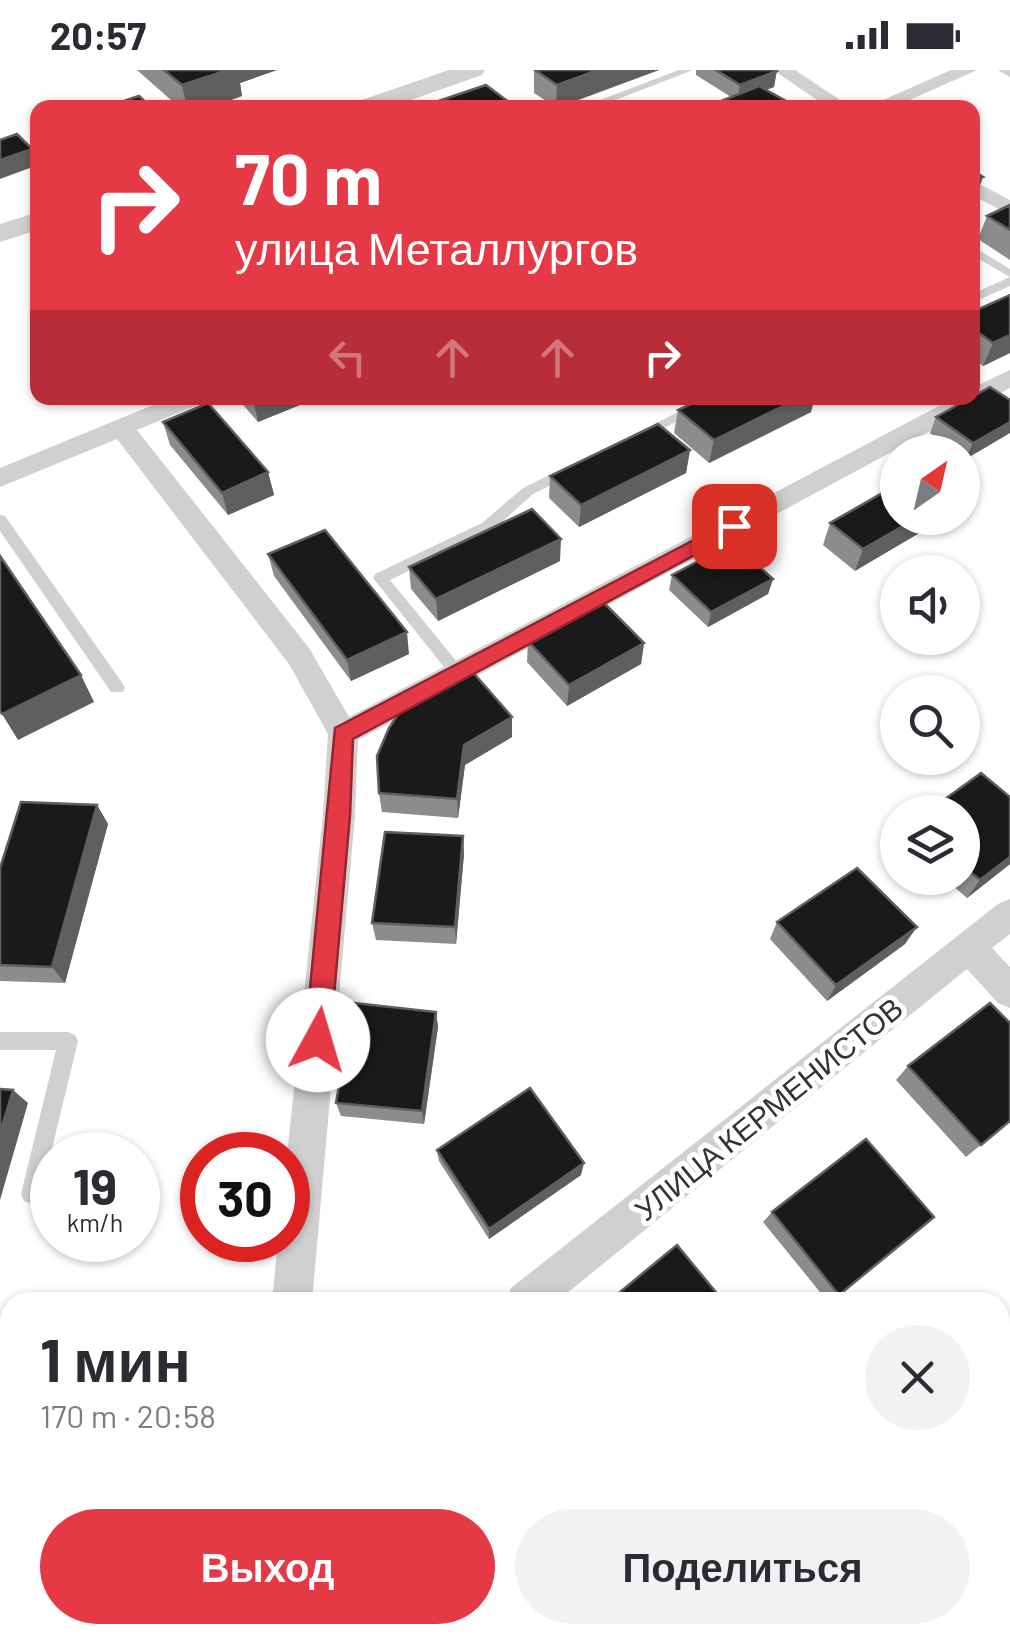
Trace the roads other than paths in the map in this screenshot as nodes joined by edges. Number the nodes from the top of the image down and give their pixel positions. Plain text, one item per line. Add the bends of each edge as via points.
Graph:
1 (473, 70) edge
2 (688, 70) edge
3 (782, 70) edge
4 (1003, 70) edge
5 (956, 72) edge
6 (1010, 74) edge
7 (385, 100) edge
8 (606, 100) edge
9 (830, 100) edge
10 (892, 100) edge
11 (980, 191) edge
12 (1010, 209) edge
13 (30, 223) edge
14 (0, 234) edge
15 (980, 255) edge
16 (1010, 277) edge
17 (980, 294) edge
18 (1010, 378) edge
19 (980, 394) edge
20 (174, 405) edge
21 (702, 405) edge
22 (959, 405) edge
23 (121, 427) junction
24 (630, 440) edge
25 (580, 466) edge
26 (0, 478) edge
27 (0, 520) edge
28 (458, 673) junction
29 (117, 688) dead end
30 (343, 734) junction
31 (1010, 914) edge
32 (968, 948) junction
33 (1010, 992) edge
34 (0, 1041) edge
35 (45, 1132) edge
36 (293, 1292) edge
37 (538, 1292) edge

1 - 7 street
2 - 8 lane
3 - 9 street
4 - 6 lane
5 - 10 street
11 - 12 street
13 - 14 street
15 - 16 lane
16 - 17 lane
18 - 19 street
20 - 23 street
21 - 24 lane
22 - 28 street
23 - 26 street
23 - 30 street via 299,656
25 - 28 lane via 528,491 487,527 380,578
27 - 29 lane
28 - 30 street
30 - 36 street
31 - 32 street, УЛИЦА КЕРМЕНИСТОВ
32 - 33 street
32 - 37 street, УЛИЦА КЕРМЕНИСТОВ
34 - 35 lane via 68,1041

